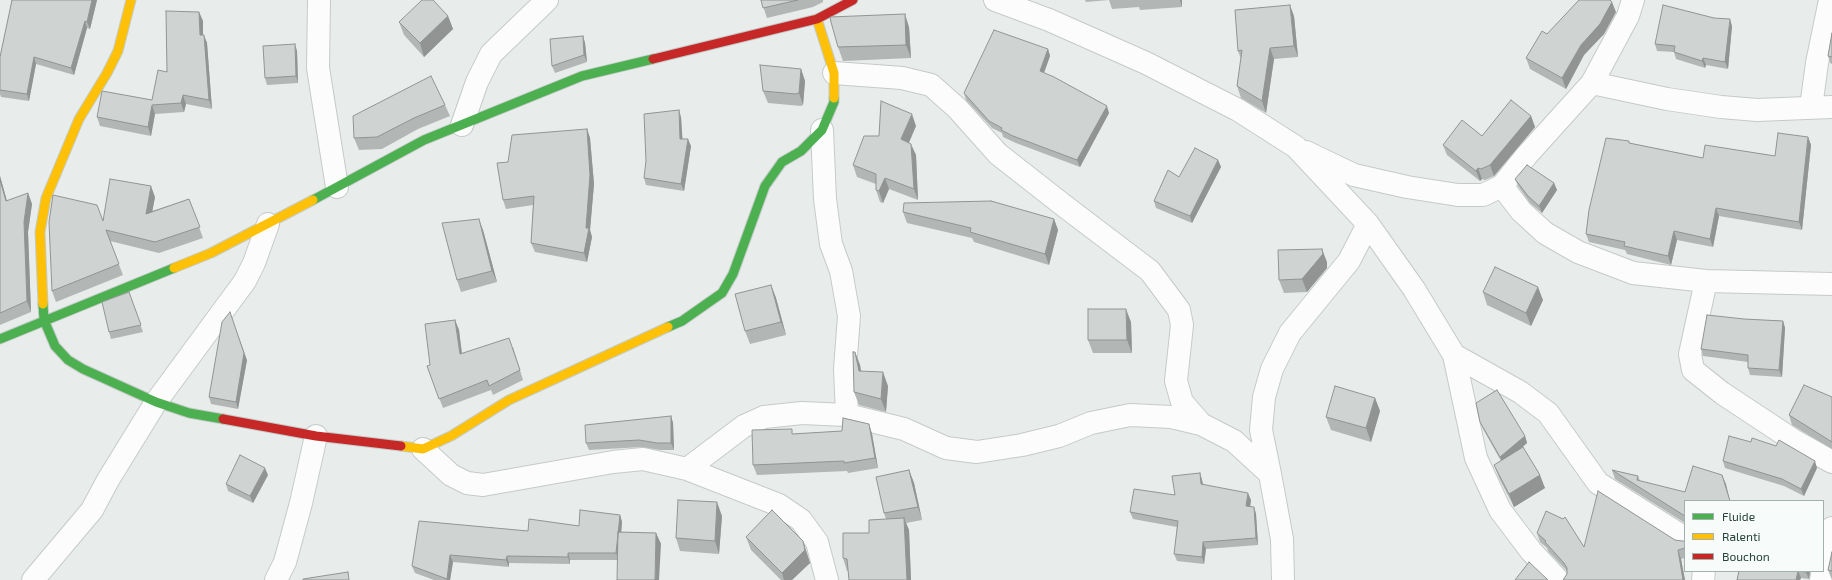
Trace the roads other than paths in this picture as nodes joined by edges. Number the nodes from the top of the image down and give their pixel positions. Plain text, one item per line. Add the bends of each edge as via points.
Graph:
1 (132, 0) edge
2 (319, 0) edge
3 (547, 0) edge
4 (853, 0) edge
5 (995, 0) edge
6 (1634, 0) edge
7 (1830, 0) edge
8 (817, 19) junction
9 (834, 73) junction
10 (1592, 83) junction
11 (1811, 107) junction
12 (1832, 107) edge
13 (462, 125) junction
14 (822, 130) junction
15 (1296, 147) junction
16 (1502, 186) junction
17 (337, 187) junction
18 (268, 224) junction
19 (1368, 224) junction
20 (1706, 281) junction
21 (1832, 284) edge
22 (44, 320) junction
23 (0, 339) edge
24 (1454, 355) junction
25 (156, 402) junction
26 (847, 414) junction
27 (1201, 424) junction
28 (316, 436) junction
29 (423, 449) junction
30 (1832, 462) edge
31 (687, 469) junction
32 (1270, 474) junction
33 (1828, 532) edge
34 (1684, 537) edge
35 (1824, 559) edge
36 (33, 580) edge
37 (276, 580) edge
38 (828, 580) edge
39 (1283, 580) edge
40 (1558, 580) edge

1 - 22 street via 118,51 79,119 46,198 40,232
2 - 17 street via 318,68
3 - 13 street via 491,54 477,82
4 - 8 street
5 - 15 street via 1049,20 1146,63 1238,110
6 - 10 street
7 - 11 street
8 - 9 street
8 - 13 street via 582,76
9 - 14 street via 834,102
9 - 27 street via 902,78 931,85 957,108 998,154 1150,271 1179,310 1182,325 1176,381 1182,402
10 - 11 street via 1667,99 1757,110
10 - 16 street
11 - 12 street
13 - 17 street via 424,140
14 - 26 street via 826,207 831,244 841,271 849,316 845,369
14 - 29 street via 801,151 782,162 765,186 733,274 722,293 682,321 509,400 451,436
15 - 16 street via 1354,175 1407,187 1458,195 1483,195
15 - 19 street
16 - 20 street via 1521,211 1546,233 1578,252 1633,273
17 - 18 street
18 - 22 street via 211,253
18 - 25 street via 245,281
19 - 24 street via 1414,289
19 - 32 street via 1349,261 1290,332 1272,369 1264,397 1261,430
20 - 21 street
20 - 30 street via 1690,354 1693,370 1722,393 1793,440
22 - 23 street
22 - 25 street via 55,346 68,360 82,369
24 - 34 street via 1520,392 1548,413 1598,483
24 - 40 street via 1476,458 1500,510 1531,551
25 - 28 street via 189,413
25 - 36 street via 92,510
26 - 27 street via 904,429 946,448 977,452 1022,445 1059,436 1091,423 1130,415 1171,418
26 - 31 street via 802,413 764,417 744,426
27 - 32 street via 1234,441
28 - 29 street
28 - 37 street via 285,562
29 - 31 street via 451,475 467,483 483,485 643,459
31 - 38 street via 779,505 801,520 817,542
32 - 39 street via 1282,538
33 - 35 street

